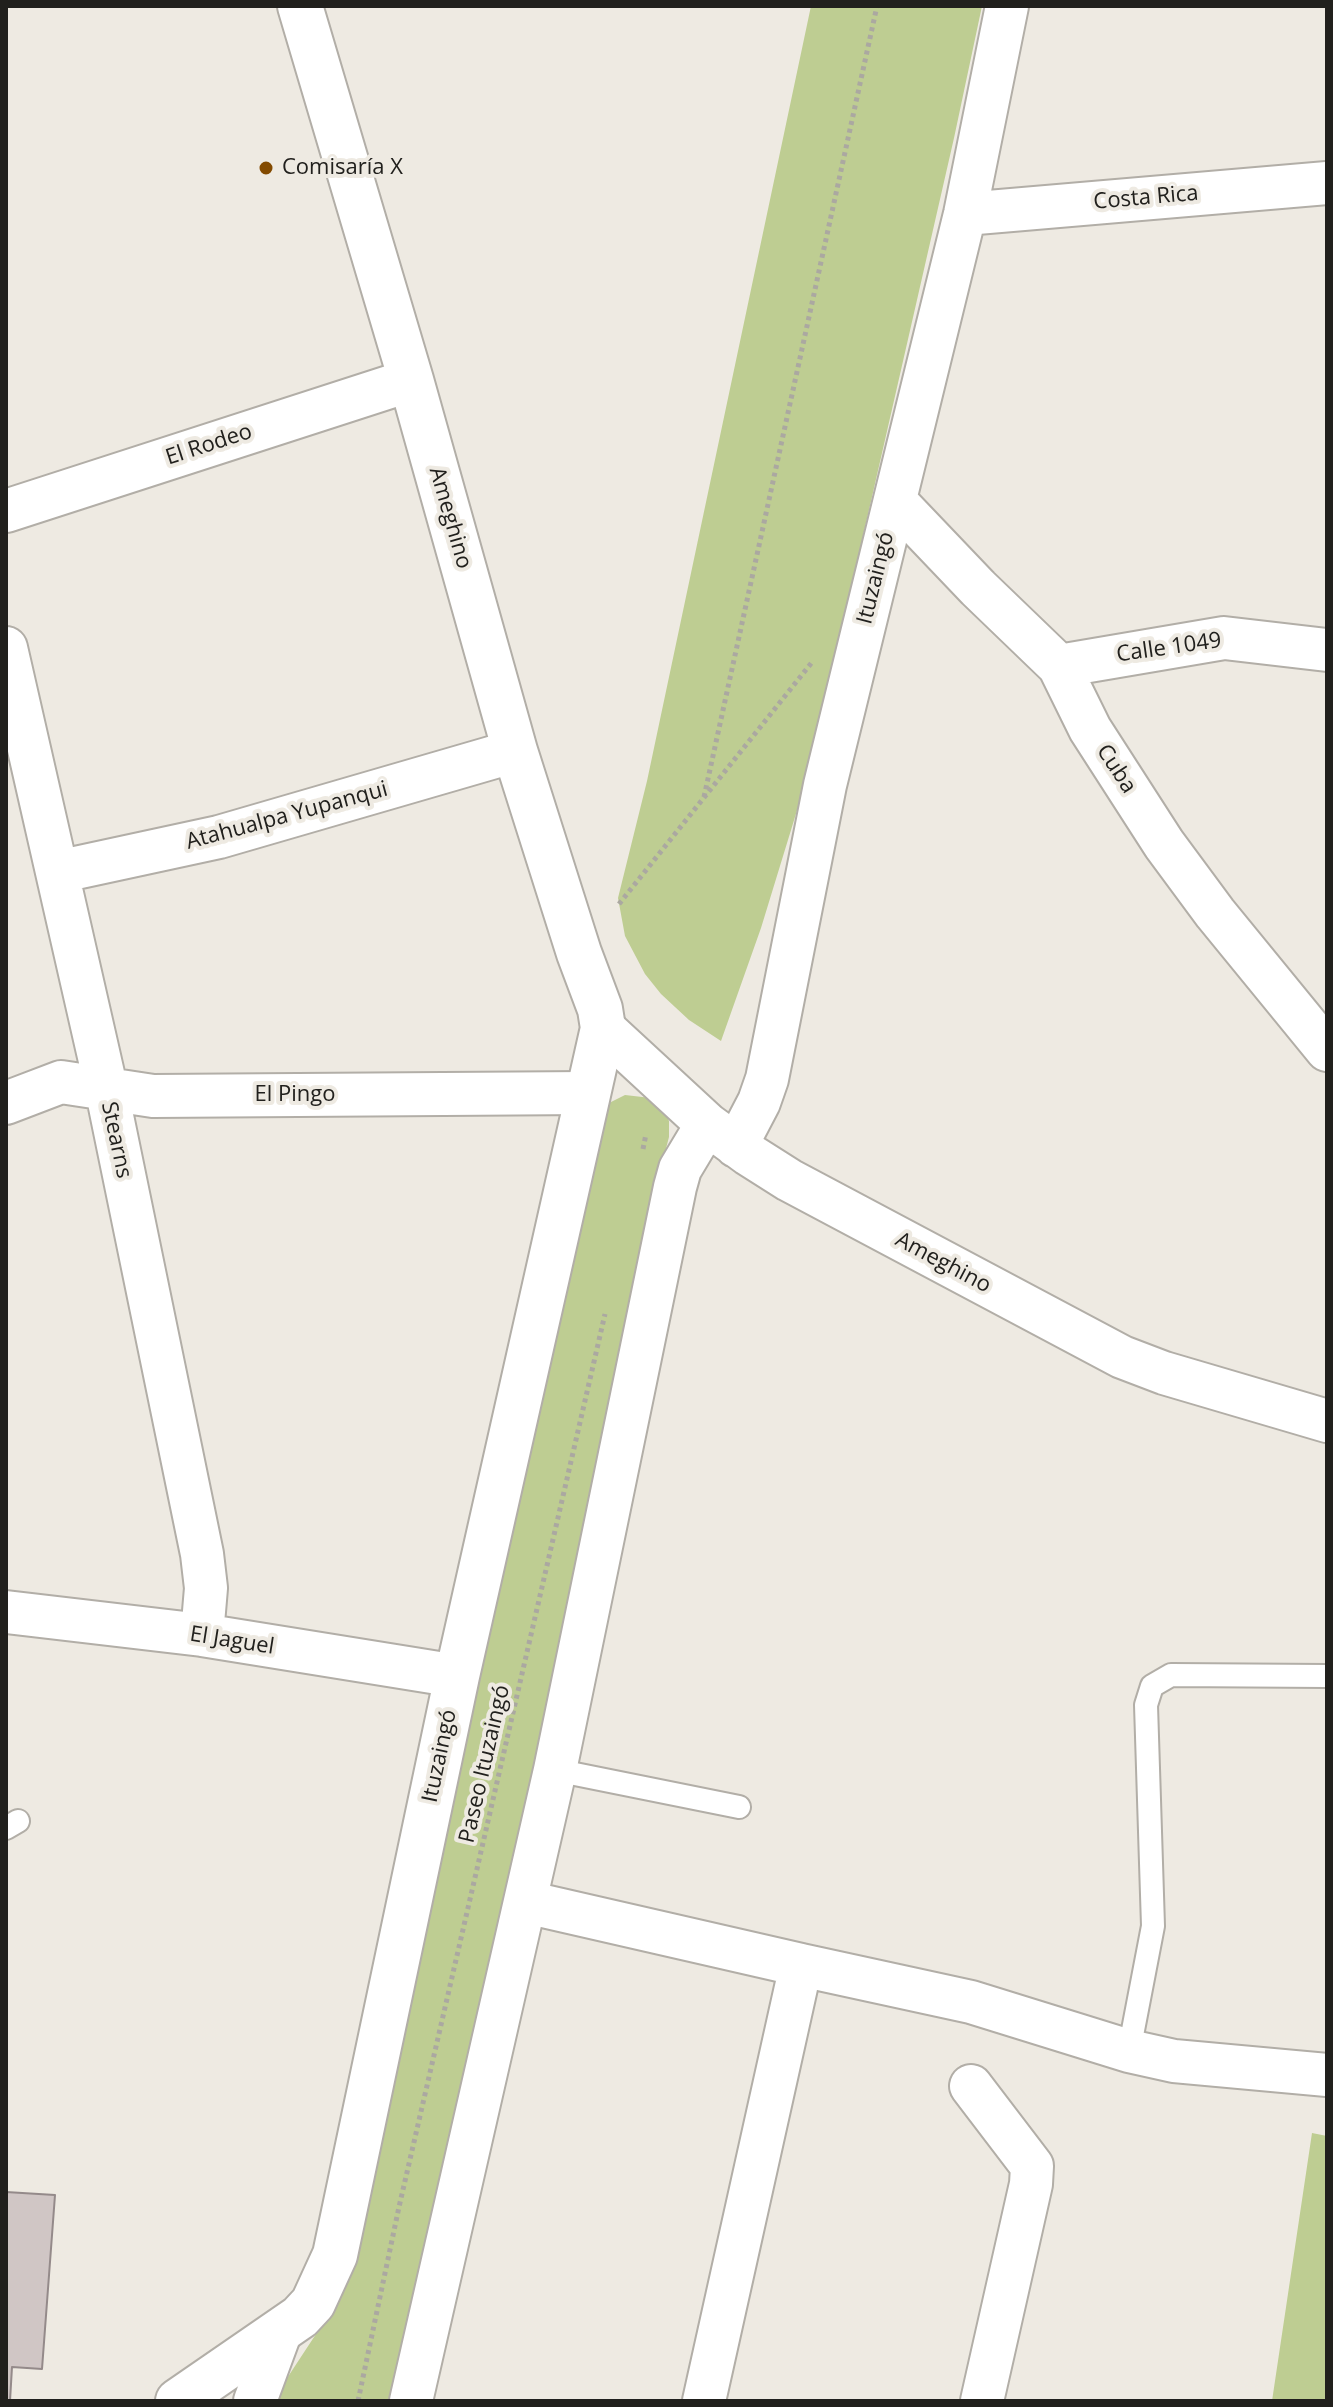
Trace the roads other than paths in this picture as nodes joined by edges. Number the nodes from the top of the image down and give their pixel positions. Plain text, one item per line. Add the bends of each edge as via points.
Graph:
1 (300, 6) edge
2 (1007, 6) edge
3 (1327, 183) edge
4 (965, 214) junction
5 (411, 380) junction
6 (895, 501) junction
7 (6, 511) edge
8 (6, 648) edge
9 (1327, 650) edge
10 (1059, 666) junction
11 (515, 751) junction
12 (57, 872) junction
13 (603, 1028) junction
14 (1327, 1050) edge
15 (106, 1087) junction
16 (588, 1093) junction
17 (6, 1103) edge
18 (722, 1135) junction
19 (1327, 1421) edge
20 (6, 1612) edge
21 (202, 1635) junction
22 (457, 1676) junction
23 (1327, 1676) edge
24 (555, 1770) junction
25 (739, 1807) dead end
26 (526, 1902) junction
27 (801, 1965) junction
28 (1129, 2051) junction
29 (1327, 2075) edge
30 (971, 2086) dead end
31 (280, 2333) junction
32 (178, 2401) edge
33 (255, 2401) edge
34 (411, 2401) edge
35 (704, 2401) edge
36 (982, 2401) edge

1 - 5 street, Ameghino
2 - 4 street, Ituzaingó
3 - 4 street, Costa Rica
4 - 6 street, Ituzaingó
5 - 7 street, El Rodeo
5 - 11 street, Ameghino
6 - 10 street, Cuba
6 - 18 street, Ituzaingó via 825,785 767,1079 759,1102
8 - 12 street, Stearns
9 - 10 street, Calle 1049 via 1224,638
10 - 14 street, Cuba via 1090,729 1164,844
11 - 12 street, Atahualpa Yupanqui via 219,837
11 - 13 street, Ameghino
12 - 15 street, Stearns
13 - 16 street, Ameghino
13 - 18 street, Ameghino
15 - 16 street, El Pingo via 153,1096
15 - 17 street, El Pingo via 61,1082
15 - 21 street, Stearns via 202,1554
16 - 22 street, Ituzaingó
18 - 19 street, Ameghino via 789,1180 1122,1357
18 - 24 street, Ituzaingó via 680,1169 675,1187
20 - 21 street, El Jaguel
21 - 22 street, El Jaguel
22 - 31 street, Ituzaingó via 335,2255 313,2303
23 - 28 lane via 1171,1675 1152,1686 1146,1705 1153,1926
24 - 25 lane
24 - 26 street, Ituzaingó
26 - 27 street
26 - 34 street, Ituzaingó
27 - 28 street via 971,2002
27 - 35 street
28 - 29 street via 1174,2061
30 - 36 street via 1032,2166
31 - 32 street
31 - 33 street, Ituzaingó

